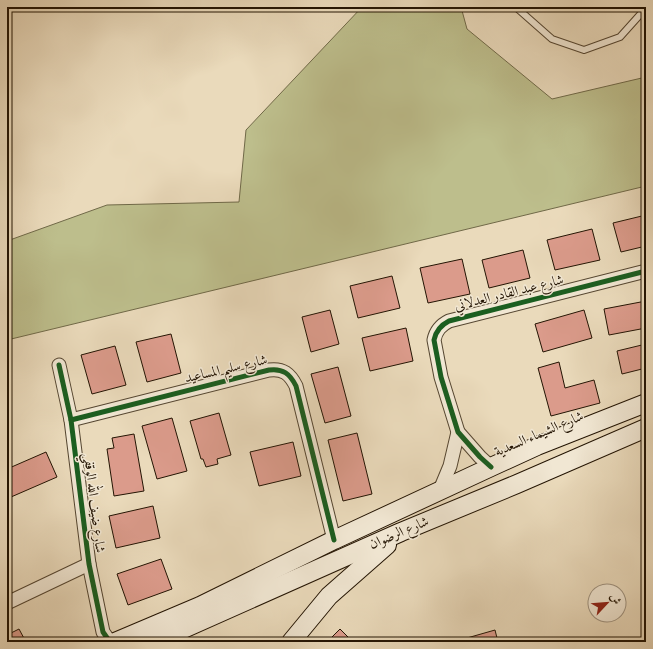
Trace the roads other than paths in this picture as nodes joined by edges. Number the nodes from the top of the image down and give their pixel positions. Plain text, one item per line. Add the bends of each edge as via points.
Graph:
1 (517, 7) edge
2 (646, 8) edge
3 (646, 271) edge
4 (59, 365) dead end
5 (641, 405) edge
6 (71, 420) junction
7 (645, 428) edge
8 (458, 432) junction
9 (491, 467) junction
10 (440, 490) junction
11 (401, 532) junction
12 (334, 540) junction
13 (89, 564) junction
14 (7, 603) edge
15 (107, 639) edge
16 (154, 642) edge
17 (291, 642) edge

1 - 2 lane via 552,39 584,50 620,37
3 - 8 street, شارع عبد القادر العدلاني via 449,321 440,327 434,340 441,377
4 - 6 street, شارع ضيف الله الوقفي
5 - 7 main road
5 - 9 main road, شارع الشيماء السعدية via 536,446
6 - 12 street, شارع سليم المساعيد via 269,370 281,370 292,378 296,386
6 - 13 street, شارع ضيف الله الوقفي
7 - 11 main road, شارع الرضوان
8 - 9 street, شارع عبد القادر العدلاني
8 - 10 street via 450,466
9 - 10 main road, شارع الشيماء السعدية
10 - 12 main road, شارع الشيماء السعدية
11 - 16 main road, شارع الرضوان
11 - 17 main road via 329,596
12 - 15 main road via 200,606
13 - 14 street
13 - 15 street, شارع ضيف الله الوقفي

